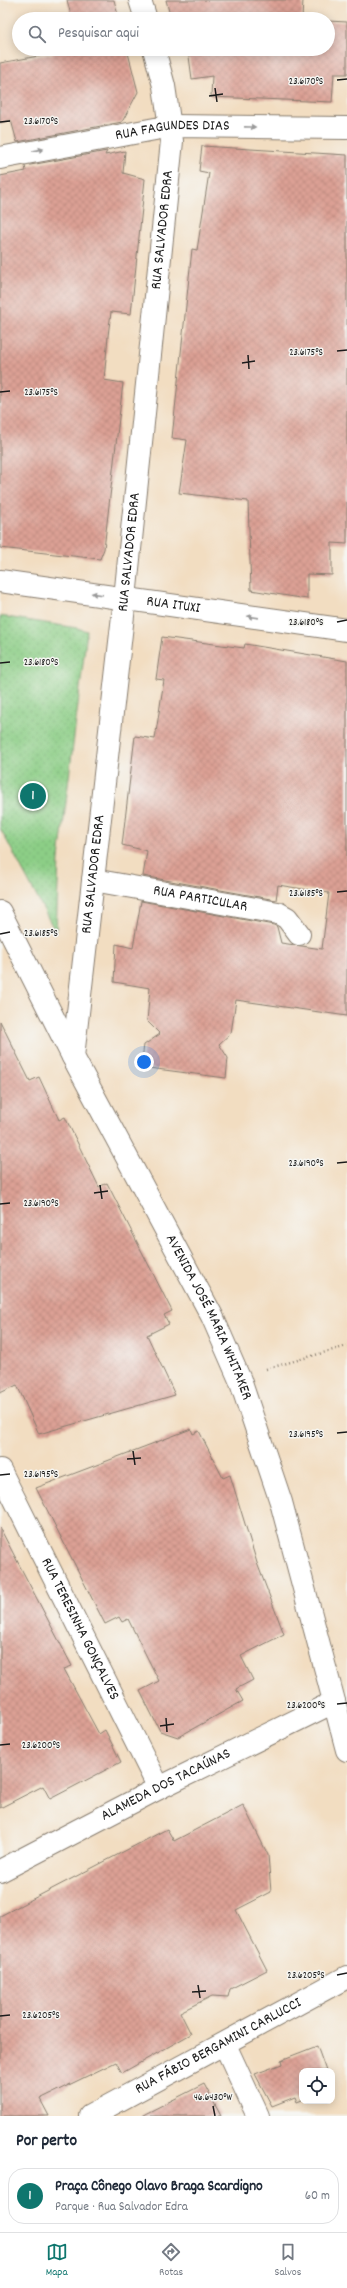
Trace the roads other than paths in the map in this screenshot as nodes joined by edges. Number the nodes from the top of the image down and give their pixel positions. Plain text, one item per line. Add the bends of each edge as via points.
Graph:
1 (140, 0) edge
2 (144, 12) edge
3 (156, 56) edge
4 (171, 126) junction
5 (347, 128) edge
6 (0, 158) edge
7 (0, 581) edge
8 (125, 598) junction
9 (347, 630) edge
10 (93, 880) junction
11 (0, 912) edge
12 (299, 934) dead end
13 (73, 1057) junction
14 (0, 1470) edge
15 (334, 1702) junction
16 (347, 1750) edge
17 (159, 1788) junction
18 (0, 1870) edge
19 (347, 1977) edge
20 (225, 2045) junction
21 (90, 2116) edge
22 (258, 2116) edge

1 - 2 street
3 - 4 street, RUA SALVADOR EDRA
4 -> 5 street, RUA FAGUNDES DIAS
6 -> 4 street, RUA FAGUNDES DIAS
4 - 8 street, RUA SALVADOR EDRA
8 -> 7 street, RUA ITUXI
9 -> 8 street, RUA ITUXI
8 - 10 street, RUA SALVADOR EDRA
10 - 12 street, RUA PARTICULAR via 278,913 288,918
10 - 13 street, RUA SALVADOR EDRA
11 - 13 street, AVENIDA JOSÉ MARIA WHITAKER
13 - 15 street, AVENIDA JOSÉ MARIA WHITAKER via 212,1316 240,1380 281,1502
14 - 17 street, RUA TERESINHA GONÇALVES
15 - 16 street, AVENIDA JOSÉ MARIA WHITAKER
15 - 17 street, ALAMEDA DOS TACAÚNAS
17 - 18 street, ALAMEDA DOS TACAÚNAS
19 - 20 street, RUA FÁBIO BERGAMINI CARLUCCI
20 - 21 street, RUA FÁBIO BERGAMINI CARLUCCI
20 - 22 street

